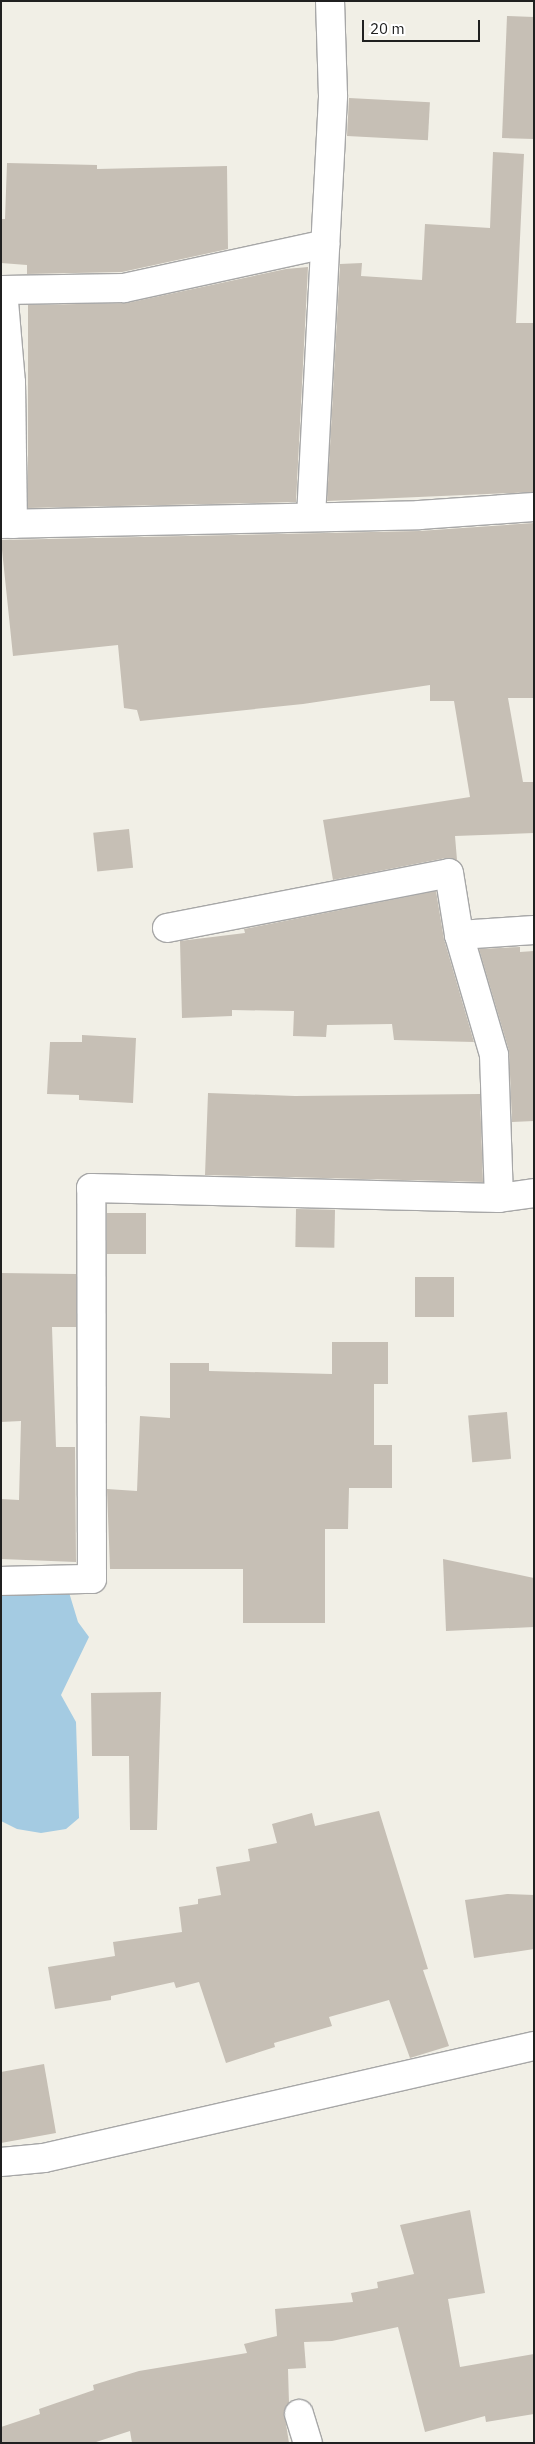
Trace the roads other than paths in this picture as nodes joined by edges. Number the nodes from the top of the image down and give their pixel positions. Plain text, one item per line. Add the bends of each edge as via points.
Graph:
1 (330, 1) edge
2 (326, 244) junction
3 (6, 383) edge
4 (534, 507) edge
5 (310, 517) junction
6 (7, 524) edge
7 (167, 928) dead end
8 (534, 930) edge
9 (459, 935) junction
10 (534, 1193) edge
11 (499, 1198) junction
12 (1, 1581) edge
13 (534, 2046) edge
14 (1, 2162) edge
15 (299, 2414) dead end
16 (308, 2443) edge

1 - 2 street via 333,96
2 - 3 street via 124,288 3,290
2 - 5 street
3 - 6 street
4 - 5 street via 418,515
5 - 6 street
7 - 9 street via 450,873
8 - 9 street
9 - 11 street via 494,1055
10 - 11 street
11 - 12 street via 91,1188 92,1579
13 - 14 street via 44,2158
15 - 16 street

